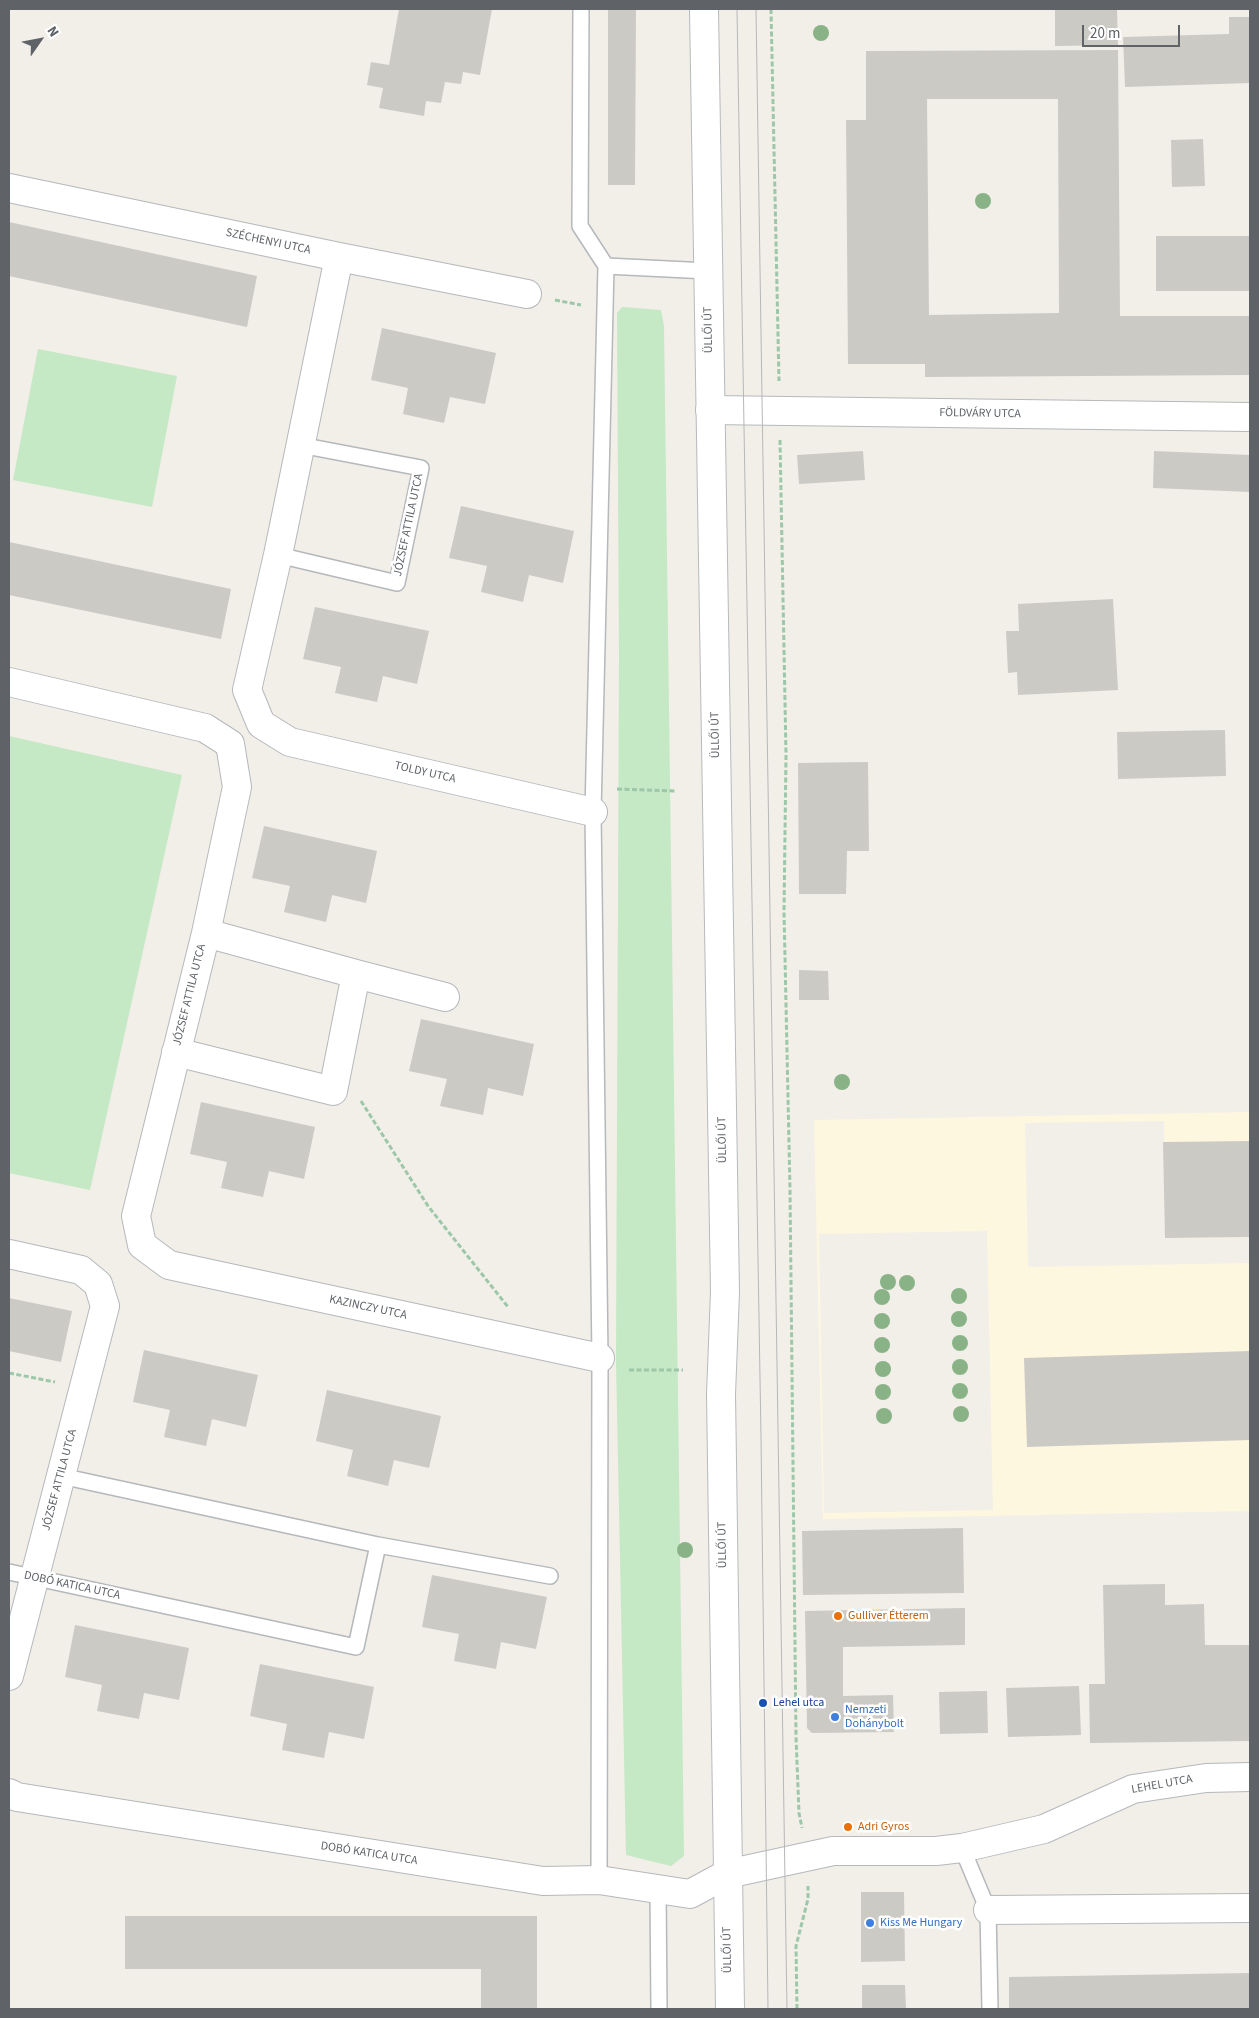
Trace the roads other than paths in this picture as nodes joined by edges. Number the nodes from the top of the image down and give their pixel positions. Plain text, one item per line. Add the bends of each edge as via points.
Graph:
1 (582, 9) edge
2 (704, 9) edge
3 (9, 188) edge
4 (339, 257) junction
5 (606, 266) junction
6 (708, 271) junction
7 (527, 294) road end
8 (710, 410) junction
9 (1250, 417) edge
10 (300, 445) junction
11 (278, 555) junction
12 (9, 682) edge
13 (594, 800) junction
14 (206, 933) junction
15 (356, 974) junction
16 (444, 997) dead end
17 (176, 1052) junction
18 (142, 1245) joint
19 (9, 1254) edge
20 (600, 1364) junction
21 (61, 1476) junction
22 (378, 1545) junction
23 (21, 1575) edge
24 (550, 1576) dead end
25 (9, 1676) edge
26 (1250, 1777) edge
27 (9, 1793) edge
28 (962, 1848) junction
29 (727, 1874) junction
30 (599, 1880) junction
31 (658, 1890) junction
32 (1250, 1908) edge
33 (988, 1910) junction
34 (659, 2009) edge
35 (730, 2009) edge
36 (990, 2009) edge

1 - 5 lane via 580,226
2 - 6 street, ÜLLŐI ÚT
3 - 4 street, SZÉCHENYI UTCA
4 - 7 street, SZÉCHENYI UTCA
4 - 10 street
5 - 6 lane
5 - 13 lane
6 - 8 street, ÜLLŐI ÚT
8 - 9 street, FÖLDVÁRY UTCA
8 - 29 street, ÜLLŐI ÚT via 725,1292 721,1394
10 - 11 street
10 - 11 lane, JÓZSEF ATTILA UTCA via 421,468 397,583
11 - 13 street, TOLDY UTCA via 247,690 261,724 290,742
12 - 14 street, JÓZSEF ATTILA UTCA via 205,728 230,744 237,787
13 - 20 lane
14 - 15 street
14 - 17 street, JÓZSEF ATTILA UTCA
15 - 16 street
15 - 17 street via 333,1091
17 - 18 street, JÓZSEF ATTILA UTCA via 136,1216
18 - 20 street, KAZINCZY UTCA via 170,1265 538,1345
19 - 21 street, JÓZSEF ATTILA UTCA via 81,1270 98,1284 105,1306
20 - 30 lane
21 - 22 lane
21 - 23 street, JÓZSEF ATTILA UTCA
22 - 23 lane, DOBÓ KATICA UTCA via 356,1647
22 - 24 lane
23 - 25 street, JÓZSEF ATTILA UTCA
26 - 28 street, LEHEL UTCA via 1206,1778 1133,1789 1044,1829
27 - 30 street, DOBÓ KATICA UTCA via 17,1797 543,1881
28 - 29 street, LEHEL UTCA via 833,1851
28 - 33 lane
29 - 31 street, DOBÓ KATICA UTCA via 690,1894
29 - 35 street, ÜLLŐI ÚT
30 - 31 street, DOBÓ KATICA UTCA
31 - 34 lane
32 - 33 street
33 - 36 lane

